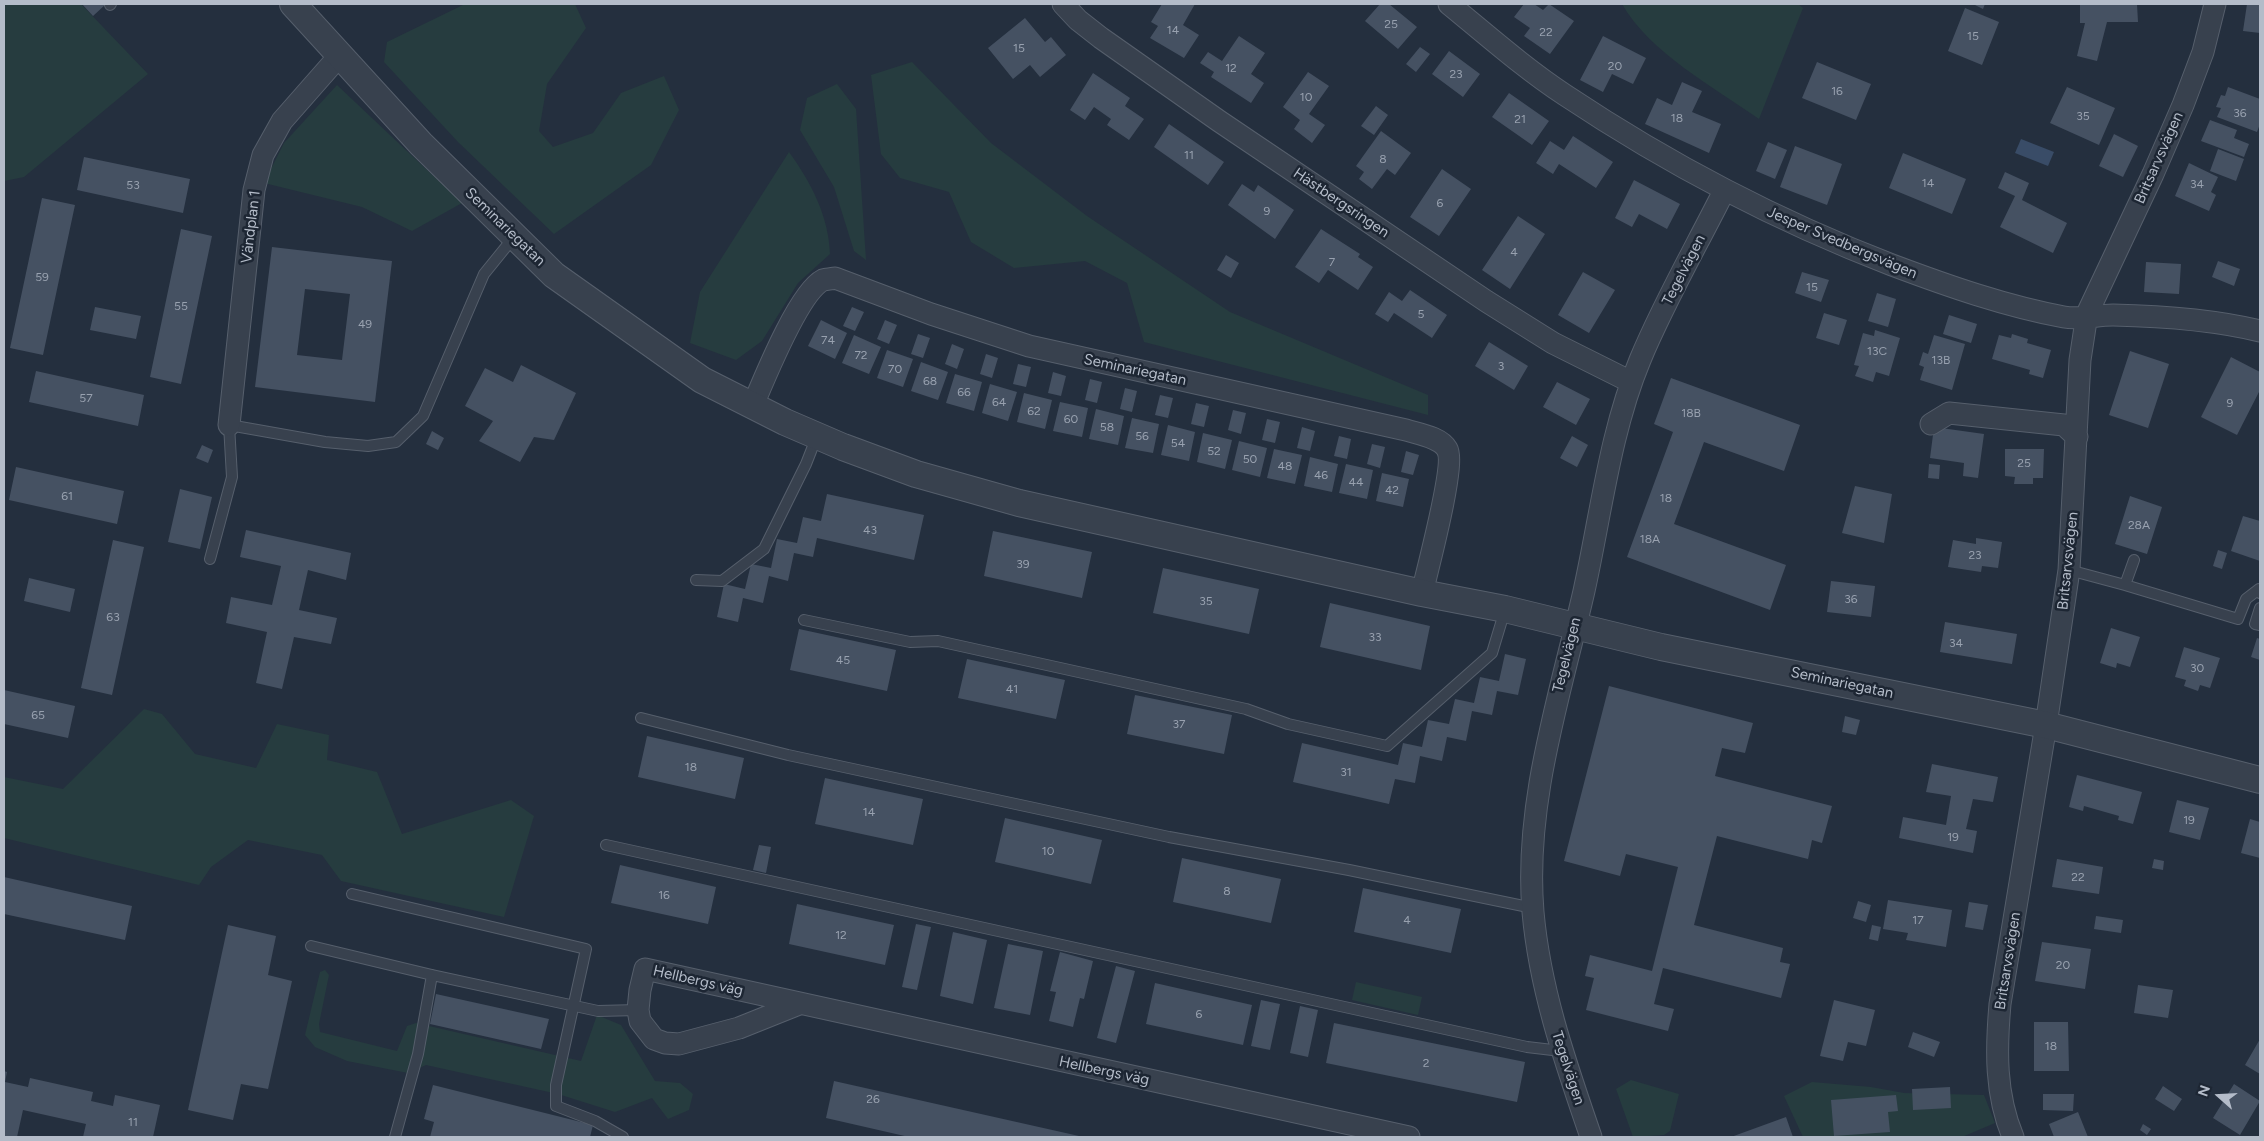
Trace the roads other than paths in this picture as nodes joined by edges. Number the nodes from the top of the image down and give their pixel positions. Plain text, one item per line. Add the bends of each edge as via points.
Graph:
1 (1063, 4) edge
2 (1449, 4) edge
3 (2215, 4) edge
4 (301, 6) edge
5 (340, 55) junction
6 (1724, 191) junction
7 (514, 236) junction
8 (2086, 318) junction
9 (2260, 331) edge
10 (1632, 382) junction
11 (753, 406) junction
12 (1931, 424) dead end
13 (229, 425) junction
14 (817, 436) junction
15 (2077, 437) junction
16 (210, 560) dead end
17 (2134, 560) dead end
18 (2069, 570) junction
19 (696, 580) dead end
20 (2125, 585) junction
21 (1422, 593) junction
22 (2260, 593) edge
23 (2260, 608) edge
24 (1505, 609) junction
25 (804, 620) dead end
26 (1575, 625) junction
27 (2260, 626) edge
28 (641, 718) dead end
29 (2046, 725) junction
30 (2260, 780) edge
31 (606, 845) dead end
32 (352, 894) dead end
33 (1533, 908) junction
34 (311, 946) dead end
35 (432, 975) junction
36 (798, 1004) junction
37 (572, 1005) junction
38 (638, 1010) junction
39 (1561, 1051) junction
40 (395, 1137) edge
41 (623, 1137) edge
42 (1409, 1137) edge
43 (1591, 1137) edge
44 (2013, 1137) edge

1 - 10 street, Hästbergsringen via 1101,38 1486,302 1553,343
2 - 6 street, Jesper Svedbergsvägen via 1565,95
3 - 8 street, Britsarvsvägen via 2203,52 2183,105
4 - 5 street, Seminariegatan
5 - 7 street, Seminariegatan via 421,144
5 - 13 street, Vändplan 1 via 282,122 263,155 254,190
6 - 8 street, Jesper Svedbergsvägen via 1824,238 1944,284 2028,309 2067,318
6 - 10 street, Tegelvägen via 1649,340
7 - 11 street, Seminariegatan via 554,275 702,380
7 - 13 lane via 484,274 423,416 396,442 368,446 325,442
8 - 9 street, Jesper Svedbergsvägen via 2101,315 2151,316
8 - 15 street, Britsarvsvägen via 2080,360
10 - 26 street, Tegelvägen
11 - 14 street, Seminariegatan
11 - 21 street, Seminariegatan via 771,362 805,300 821,282 835,278 1029,346 1406,430 1430,437 1445,447 1449,462
12 - 15 street via 1949,413 2064,425
13 - 16 lane via 232,477
14 - 19 lane via 764,549 722,581
14 - 21 street, Seminariegatan via 916,474 987,494
15 - 18 street, Britsarvsvägen
17 - 20 lane
18 - 20 lane
18 - 29 street, Britsarvsvägen
20 - 22 lane via 2238,619 2246,599 2259,589
21 - 24 street, Seminariegatan
23 - 27 lane via 2255,624
24 - 25 lane via 1492,653 1387,746 1288,724 1246,708 938,641 910,642
24 - 26 street, Seminariegatan
26 - 29 street, Seminariegatan via 1660,647
26 - 33 street, Tegelvägen via 1554,709 1536,817 1532,860
28 - 33 lane via 788,755 1169,837
29 - 30 street, Seminariegatan
29 - 44 street, Britsarvsvägen via 1997,1037 1998,1081 2004,1114
31 - 39 lane via 1528,1048
32 - 37 lane via 586,949
33 - 39 street, Tegelvägen via 1547,1001
34 - 35 lane
35 - 37 lane
35 - 40 lane via 418,1054
36 - 38 street via 739,1028 679,1044 654,1039 645,1030
36 - 38 street, Hellbergs väg via 645,969
36 - 42 street, Hellbergs väg
37 - 38 lane via 598,1011
37 - 41 lane via 556,1085 556,1106 595,1121
39 - 43 street, Tegelvägen

